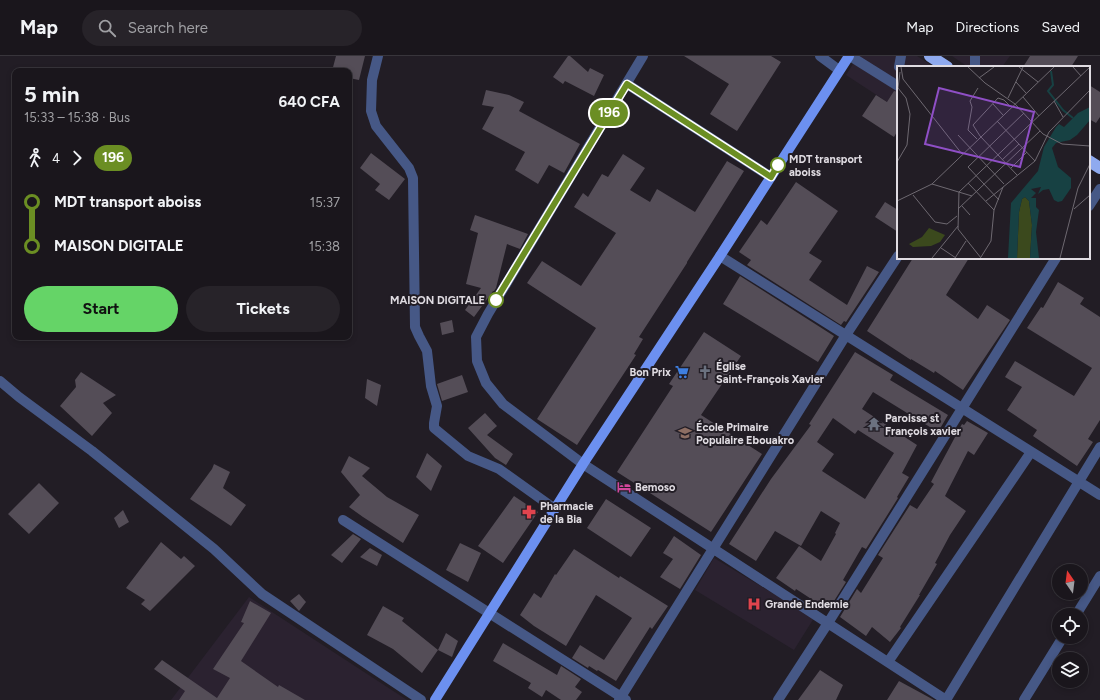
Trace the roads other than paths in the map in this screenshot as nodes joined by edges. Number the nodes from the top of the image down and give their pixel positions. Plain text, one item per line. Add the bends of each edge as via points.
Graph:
1 (378, 56) edge
2 (643, 56) edge
3 (820, 56) edge
4 (850, 56) edge
5 (901, 56) edge
6 (930, 56) edge
7 (899, 66) edge
8 (945, 66) edge
9 (839, 70) junction
10 (897, 82) edge
11 (627, 84) junction
12 (1090, 161) edge
13 (1100, 168) edge
14 (771, 177) junction
15 (1100, 189) edge
16 (1090, 204) edge
17 (720, 256) junction
18 (897, 258) edge
19 (1055, 259) edge
20 (846, 335) junction
21 (0, 381) edge
22 (962, 408) junction
23 (1100, 447) edge
24 (1031, 452) junction
25 (583, 464) junction
26 (1078, 482) junction
27 (1100, 495) edge
28 (554, 509) junction
29 (342, 520) dead end
30 (714, 549) junction
31 (1100, 576) edge
32 (1080, 608) edge
33 (489, 613) junction
34 (828, 622) junction
35 (1059, 644) edge
36 (888, 662) junction
37 (622, 699) edge
38 (421, 700) edge
39 (434, 700) edge
40 (778, 700) edge
41 (1024, 700) edge

1 - 28 street via 372,80 371,111 376,126 405,162 414,178 415,327 427,351 431,386 437,406 434,428 468,456 499,469
2 - 11 street
3 - 9 street
4 - 9 main road
4 - 10 street
5 - 7 street
6 - 8 highway
9 - 14 main road
11 - 14 street
11 - 25 street via 476,337 477,361 486,383 503,404
12 - 13 highway
14 - 17 main road
15 - 16 street
17 - 20 street
17 - 25 main road
18 - 20 street
19 - 22 street
20 - 22 street
20 - 30 street
21 - 38 street via 214,549 262,594
22 - 24 street
22 - 34 street
23 - 26 street
24 - 26 street
24 - 36 street
25 - 28 main road
25 - 30 street
26 - 27 street
26 - 36 street via 946,700
28 - 33 main road
29 - 33 street
30 - 34 street
30 - 37 street
31 - 32 street
33 - 37 street
33 - 39 main road
34 - 36 street
34 - 40 street
35 - 41 street

